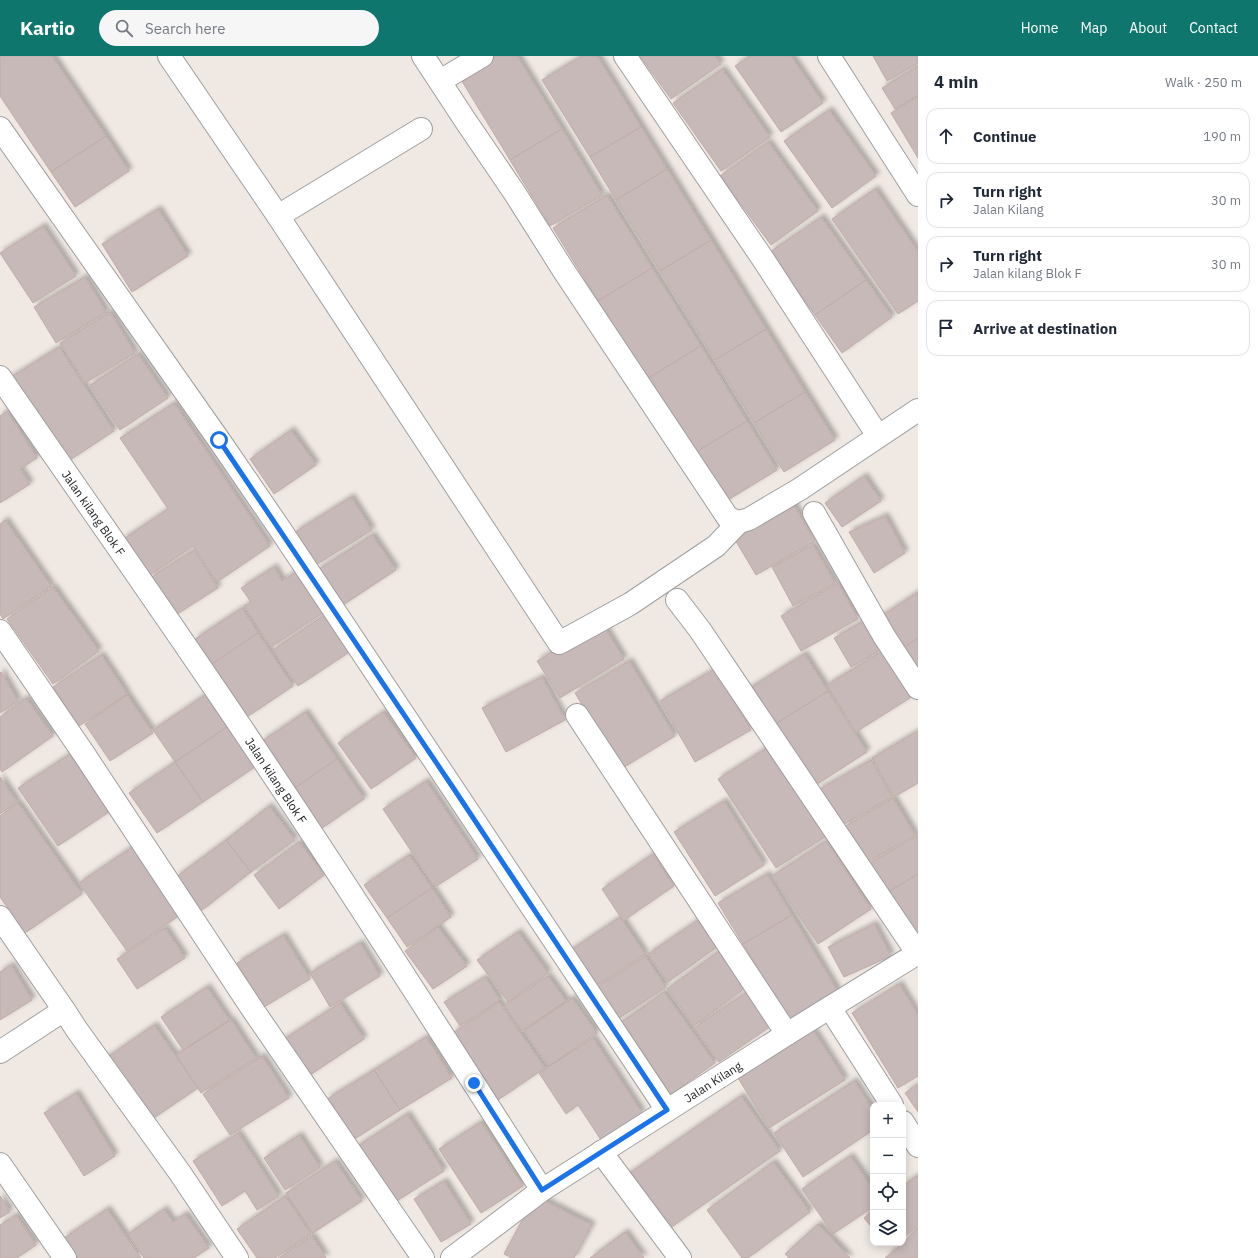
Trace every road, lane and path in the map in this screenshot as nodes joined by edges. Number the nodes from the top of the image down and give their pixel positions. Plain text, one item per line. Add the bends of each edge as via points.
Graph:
1 (169, 56) edge
2 (423, 56) edge
3 (482, 56) edge
4 (625, 56) edge
5 (829, 56) edge
6 (440, 81) junction
7 (0, 128) edge
8 (421, 129) dead end
9 (914, 181) edge
10 (278, 216) junction
11 (0, 377) edge
12 (918, 410) edge
13 (878, 436) junction
14 (814, 513) dead end
15 (739, 522) junction
16 (677, 600) dead end
17 (0, 631) edge
18 (918, 688) edge
19 (577, 715) dead end
20 (0, 917) edge
21 (918, 953) edge
22 (830, 1008) junction
23 (64, 1010) junction
24 (787, 1034) junction
25 (0, 1052) edge
26 (890, 1102) edge
27 (667, 1110) junction
28 (906, 1127) edge
29 (918, 1146) edge
30 (601, 1152) junction
31 (0, 1164) edge
32 (542, 1190) junction
33 (65, 1258) edge
34 (237, 1258) edge
35 (423, 1258) edge
36 (452, 1258) edge
37 (680, 1258) edge

1 - 10 street
2 - 6 street
3 - 6 street
4 - 13 street via 763,259
5 - 9 street
6 - 15 street via 725,514
7 - 27 street via 276,522
8 - 10 street
10 - 15 street via 558,643 630,604 716,546
11 - 32 street, Jalan kilang Blok F via 275,776
12 - 13 street
13 - 15 street via 800,489 749,519
14 - 18 street via 881,630
16 - 21 street via 700,630
17 - 35 street via 251,1007
19 - 24 street
20 - 23 street
21 - 22 street, Jalan Kilang
22 - 24 street, Jalan Kilang
22 - 26 street
23 - 25 street
23 - 34 street
24 - 27 street, Jalan Kilang
27 - 30 street, Jalan Kilang
28 - 29 street
30 - 32 street, Jalan Kilang
30 - 37 street
31 - 33 street
32 - 36 street, Jalan Kilang

